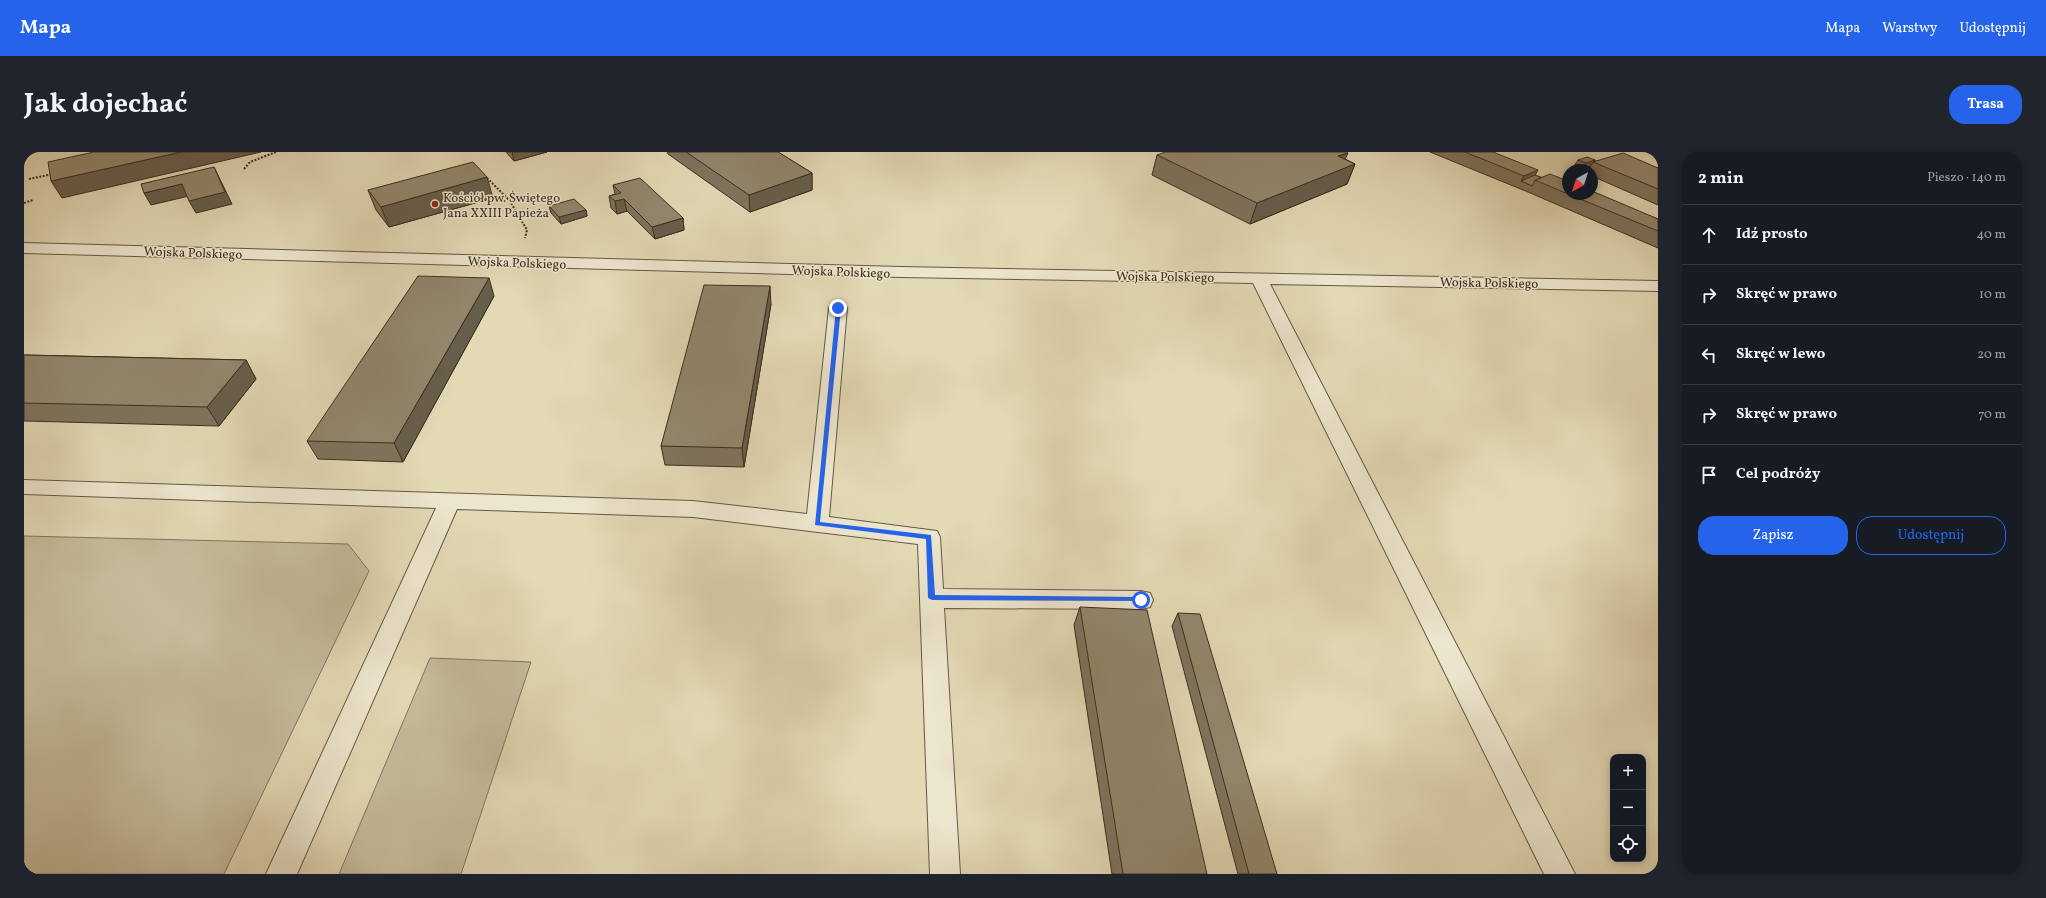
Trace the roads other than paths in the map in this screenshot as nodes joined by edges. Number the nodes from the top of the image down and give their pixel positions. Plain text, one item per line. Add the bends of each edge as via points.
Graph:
1 (24, 248) edge
2 (1258, 278) junction
3 (1658, 286) edge
4 (838, 308) dead end
5 (24, 487) edge
6 (450, 502) junction
7 (817, 524) junction
8 (932, 598) junction
9 (1141, 600) dead end
10 (281, 874) edge
11 (945, 874) edge
12 (1560, 874) edge

1 - 2 street, Wojska Polskiego via 901,272
2 - 3 street, Wojska Polskiego
2 - 12 street
4 - 7 street
5 - 6 street
6 - 7 street via 693,510
6 - 10 street
7 - 8 street via 929,537
8 - 9 street
8 - 11 street

